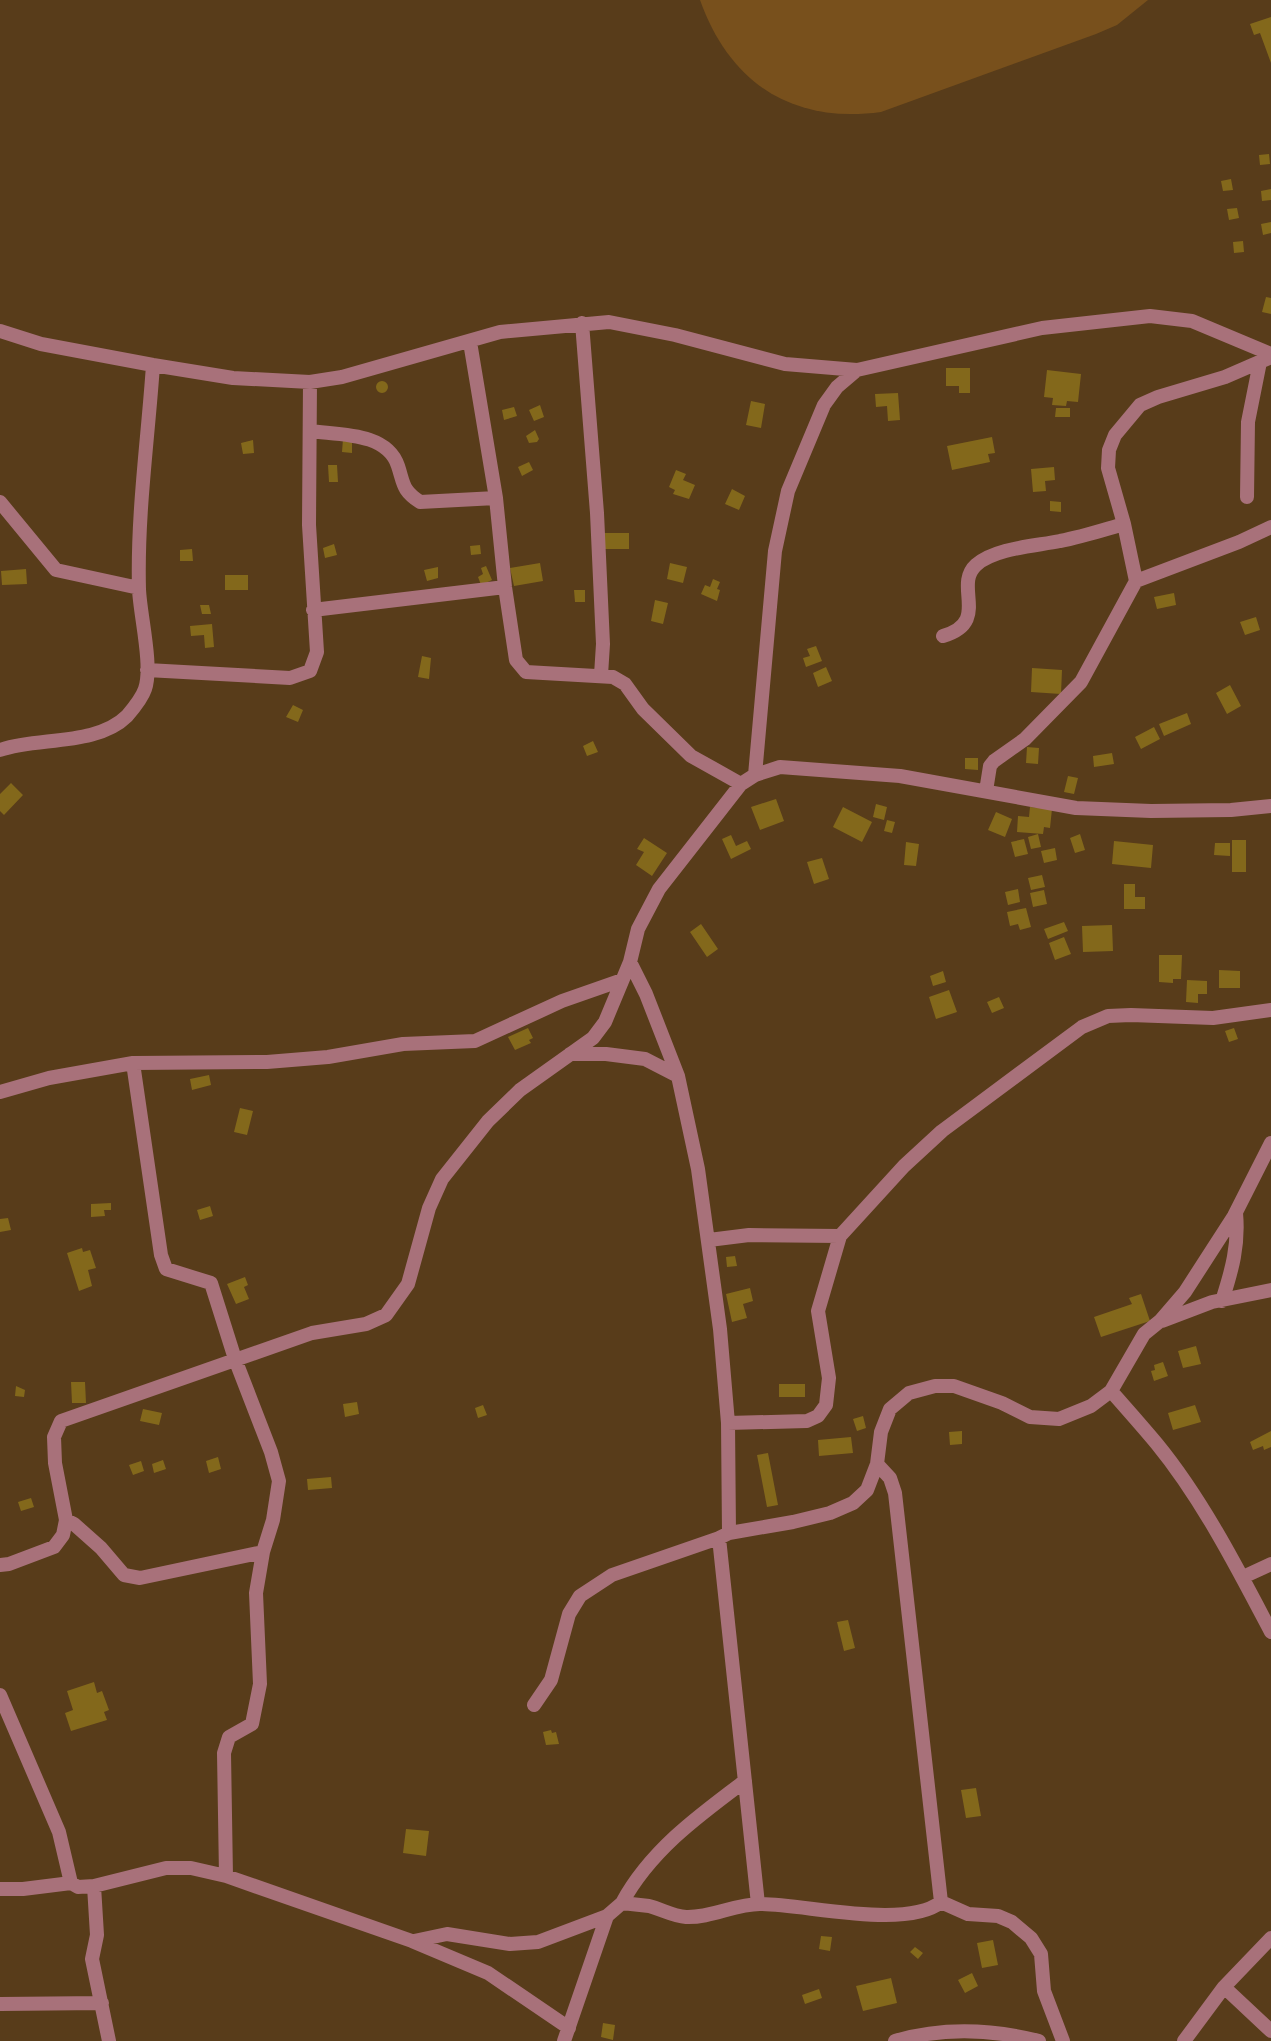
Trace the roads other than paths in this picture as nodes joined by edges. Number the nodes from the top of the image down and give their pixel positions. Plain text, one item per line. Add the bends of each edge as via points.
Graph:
1 (582, 323) junction
2 (0, 331) edge
3 (470, 342) junction
4 (1267, 358) edge
5 (153, 365) junction
6 (857, 370) junction
7 (310, 382) junction
8 (310, 431) junction
9 (1247, 497) dead end
10 (496, 498) junction
11 (0, 502) edge
12 (1124, 524) junction
13 (1271, 527) edge
14 (1136, 581) junction
15 (505, 587) junction
16 (139, 589) junction
17 (313, 610) junction
18 (943, 636) dead end
19 (147, 670) junction
20 (601, 675) junction
21 (0, 750) edge
22 (755, 775) junction
23 (741, 784) junction
24 (986, 791) junction
25 (1271, 806) edge
26 (630, 962) junction
27 (622, 980) junction
28 (1271, 1010) edge
29 (570, 1054) junction
30 (133, 1063) junction
31 (678, 1076) junction
32 (0, 1092) edge
33 (1271, 1143) edge
34 (1236, 1213) junction
35 (840, 1236) junction
36 (709, 1240) junction
37 (1271, 1290) edge
38 (1222, 1301) junction
39 (1160, 1321) junction
40 (234, 1359) junction
41 (1111, 1391) junction
42 (728, 1423) junction
43 (877, 1464) junction
44 (66, 1520) junction
45 (724, 1535) junction
46 (263, 1552) junction
47 (1271, 1564) edge
48 (0, 1565) edge
49 (1243, 1577) junction
50 (1271, 1632) edge
51 (0, 1695) edge
52 (534, 1705) dead end
53 (745, 1781) junction
54 (226, 1876) junction
55 (71, 1883) junction
56 (94, 1886) junction
57 (0, 1889) edge
58 (941, 1902) junction
59 (622, 1903) junction
60 (758, 1904) junction
61 (607, 1916) junction
62 (1271, 1938) edge
63 (412, 1941) junction
64 (1224, 1987) junction
65 (102, 2003) junction
66 (0, 2004) edge
67 (1271, 2031) edge
68 (567, 2034) edge
69 (109, 2041) edge
70 (895, 2041) edge
71 (1039, 2041) edge
72 (1063, 2041) edge
73 (1184, 2041) edge

1 - 3 street via 500,332
1 - 6 street via 675,335 785,364
1 - 20 street via 597,513
2 - 5 street via 41,344
3 - 7 street
3 - 10 street
4 - 6 street via 1192,321 1150,316 1042,328
4 - 9 street via 1248,422
4 - 12 street via 1226,377 1140,405 1115,435 1109,450 1108,468
5 - 7 street via 233,378
5 - 16 street
6 - 22 street via 824,405 788,491 775,551
7 - 8 street
8 - 10 street via 382,444 397,462 404,487 420,502
8 - 17 street
10 - 15 street
11 - 16 street via 56,570
12 - 14 street
12 - 18 street via 987,558 969,575 963,627
13 - 14 street
14 - 24 street via 1081,681 1025,739 994,761
15 - 17 street
15 - 20 street via 516,660 526,672
16 - 19 street
17 - 19 street via 317,652 310,671 290,678
19 - 21 street via 145,689 137,702 126,717 103,730
20 - 23 street via 625,684 643,709 691,756
22 - 23 street
22 - 24 street via 780,766 900,776
23 - 26 street via 659,888 638,929
24 - 25 street via 1076,808 1150,811
26 - 27 street
26 - 31 street
27 - 29 street via 593,1038
27 - 30 street via 562,1001 475,1041 404,1044 267,1062
28 - 35 street via 1213,1018 1108,1016 1082,1027 942,1131
29 - 31 street via 645,1059
29 - 40 street via 512,1097 442,1179 408,1284 386,1315
30 - 32 street
30 - 40 street via 161,1255 166,1269 211,1283
31 - 36 street
33 - 34 street
34 - 38 street via 1236,1254
34 - 39 street via 1185,1292
35 - 36 street via 750,1235
35 - 42 street via 818,1311 828,1378 826,1405 807,1421
36 - 42 street
37 - 38 street
38 - 39 street
39 - 41 street via 1144,1334
40 - 44 street via 61,1421 54,1437 55,1463
40 - 46 street via 279,1481
41 - 43 street via 1091,1406 1059,1419 1030,1417 954,1386 909,1393 890,1409
41 - 49 street via 1158,1445
42 - 45 street
43 - 45 street via 867,1490 853,1503 830,1513
43 - 58 street via 890,1478 895,1493
44 - 46 street via 101,1548 124,1575 140,1578
44 - 48 street via 54,1547
45 - 52 street via 612,1576 580,1596 569,1614 551,1680
45 - 53 street
46 - 54 street via 256,1593 260,1684 252,1724 229,1737 224,1752
47 - 49 street
49 - 50 street
51 - 55 street via 59,1832
53 - 59 street via 680,1831 634,1881
53 - 60 street
54 - 56 street via 166,1868
54 - 63 street
55 - 56 street
55 - 57 street
56 - 65 street via 97,1935 93,1959
58 - 60 street via 920,1912 867,1914
58 - 72 street via 968,1914 998,1916 1031,1938 1041,1955 1044,1991
59 - 60 street via 683,1917
59 - 61 street
61 - 63 street via 538,1942 510,1944 447,1934
61 - 68 street
62 - 64 street
63 - 68 street via 488,1973
64 - 67 street
64 - 73 street
65 - 66 street
65 - 69 street
70 - 71 street via 961,2030

